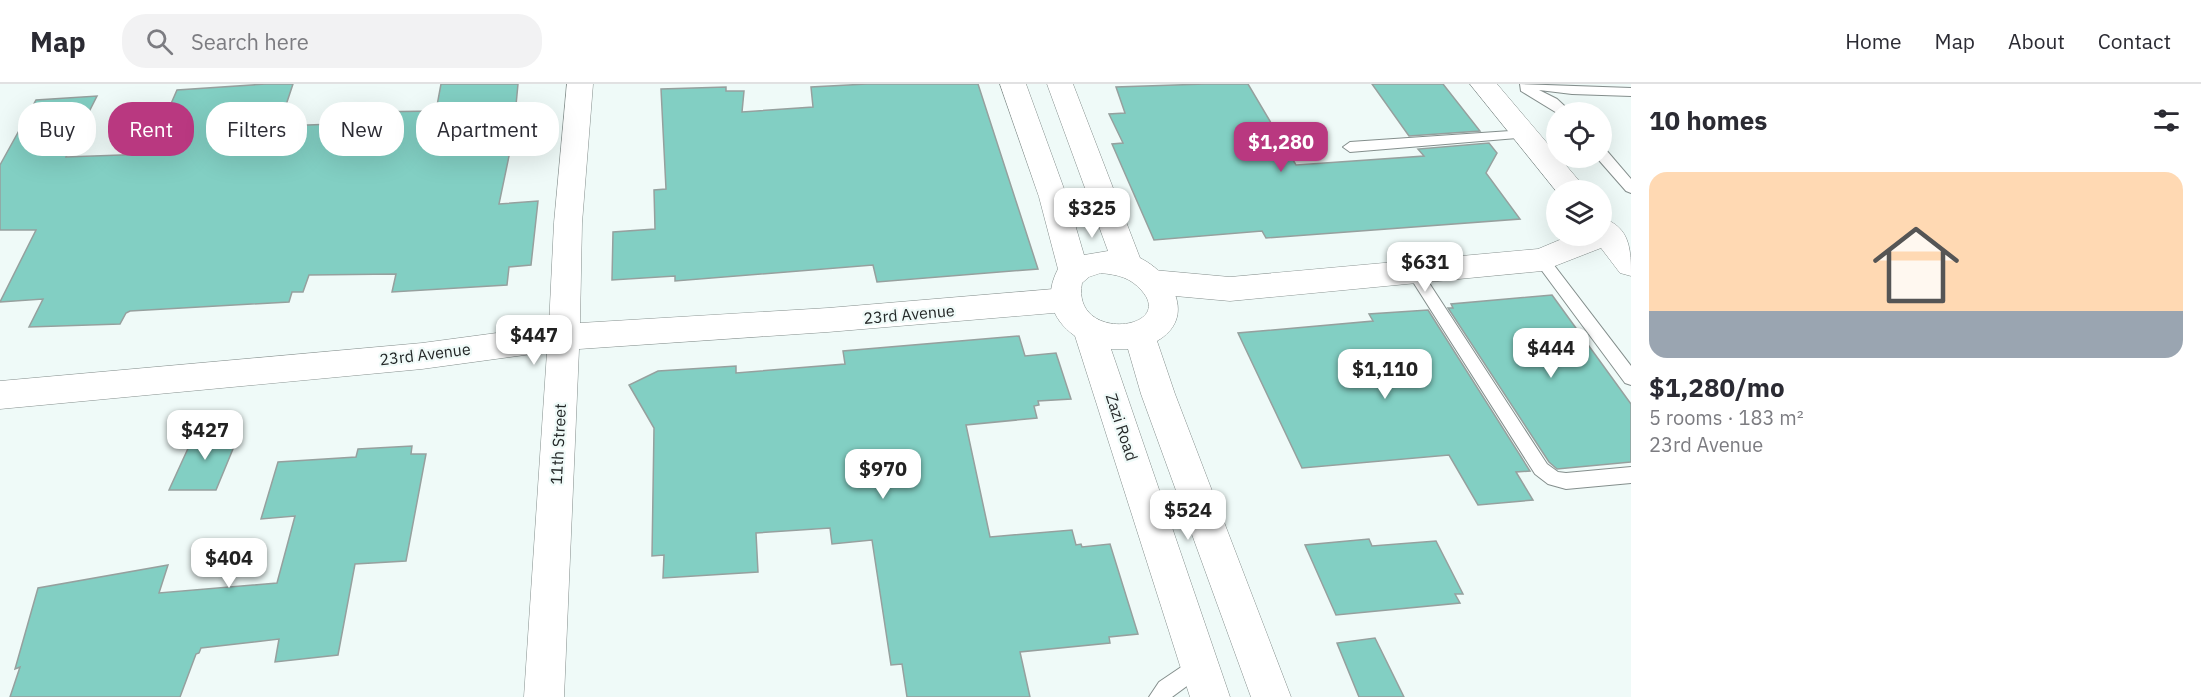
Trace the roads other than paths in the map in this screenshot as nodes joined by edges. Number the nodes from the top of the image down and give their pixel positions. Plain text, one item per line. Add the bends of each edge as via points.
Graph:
1 (580, 84) edge
2 (1013, 84) edge
3 (1060, 84) edge
4 (1483, 84) edge
5 (1518, 84) edge
6 (1526, 84) edge
7 (1631, 92) edge
8 (1550, 102) edge
9 (1525, 134) junction
10 (1350, 147) dead end
11 (1612, 166) edge
12 (1563, 180) edge
13 (1631, 188) edge
14 (1618, 245) edge
15 (1542, 260) junction
16 (1128, 266) junction
17 (1413, 270) junction
18 (1153, 282) junction
19 (1070, 286) junction
20 (1230, 289) junction
21 (1151, 325) junction
22 (1089, 329) junction
23 (564, 336) junction
24 (1631, 378) edge
25 (0, 395) edge
26 (1631, 475) edge
27 (1204, 681) edge
28 (544, 697) edge
29 (1159, 697) edge
30 (1271, 697) edge

1 - 23 street, 11th Street via 568,223
2 - 19 street via 1053,197
3 - 16 street
4 - 9 street
5 - 8 lane
6 - 7 lane
9 - 10 lane
9 - 12 street
11 - 13 lane
14 - 15 street via 1582,242
15 - 17 street
15 - 24 lane
16 - 18 street
16 - 19 street via 1101,262 1080,266
17 - 20 street
17 - 26 lane via 1541,469 1554,479 1566,481
18 - 20 street
18 - 21 street via 1164,304
19 - 22 street via 1078,320
19 - 23 street, 23rd Avenue via 828,320
20 - 21 street
21 - 22 street via 1113,336
21 - 30 street via 1158,394
22 - 27 street, Zazi Road
23 - 25 street, 23rd Avenue via 422,356
23 - 28 street, 11th Street
27 - 29 lane via 1166,689

